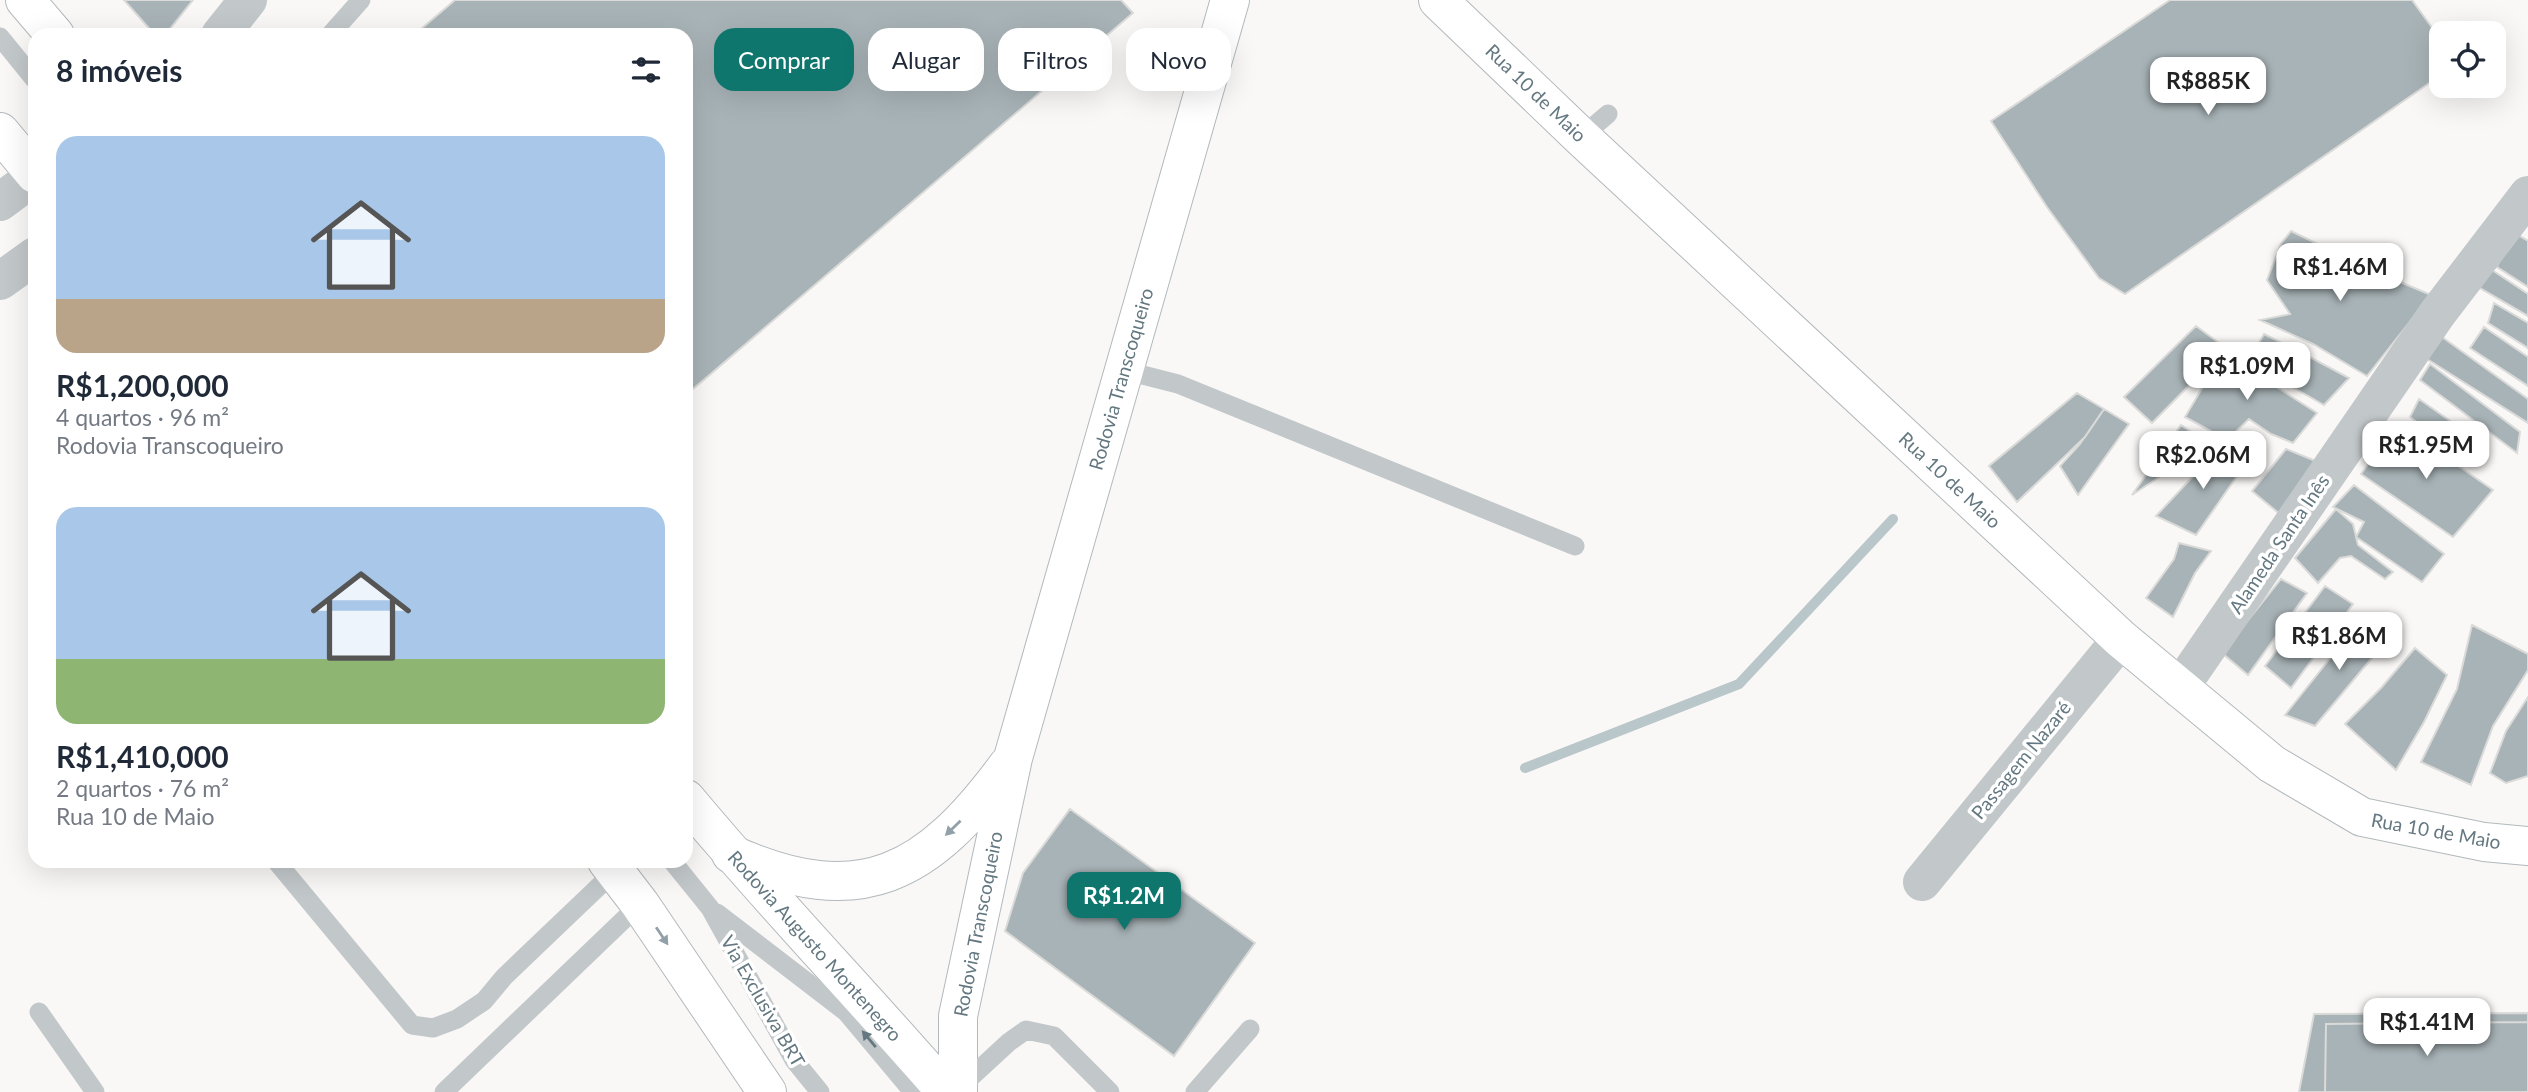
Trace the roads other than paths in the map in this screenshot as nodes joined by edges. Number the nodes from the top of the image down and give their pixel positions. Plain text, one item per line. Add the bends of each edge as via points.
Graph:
1 (25, 0) edge
2 (248, 0) edge
3 (361, 0) edge
4 (1230, 0) edge
5 (1438, 0) edge
6 (49, 28) edge
7 (226, 28) edge
8 (336, 28) edge
9 (0, 37) edge
10 (28, 71) edge
11 (0, 132) edge
12 (28, 166) edge
13 (28, 180) edge
14 (2528, 195) edge
15 (0, 202) edge
16 (28, 261) edge
17 (0, 281) edge
18 (1124, 370) junction
19 (1575, 546) dead end
20 (2121, 639) junction
21 (2179, 689) junction
22 (1013, 758) junction
23 (693, 807) edge
24 (2528, 846) edge
25 (732, 854) junction
26 (282, 868) edge
27 (609, 868) edge
28 (613, 868) edge
29 (678, 868) edge
30 (1922, 881) dead end
31 (640, 904) junction
32 (710, 908) junction
33 (39, 1012) dead end
34 (1250, 1029) dead end
35 (954, 1091) edge
36 (95, 1092) edge
37 (444, 1092) edge
38 (767, 1092) edge
39 (820, 1092) edge
40 (913, 1092) edge
41 (1110, 1092) edge
42 (1195, 1092) edge

1 - 6 main road
2 - 7 street
3 - 8 lane
4 - 18 main road, Rodovia Transcoqueiro
5 - 20 main road, Rua 10 de Maio via 1594,125
9 - 10 lane
11 - 12 main road
13 - 15 street
14 - 21 street, Alameda Santa Inês via 2437,314
16 - 17 street
18 - 19 lane via 1178,384
18 - 22 main road, Rodovia Transcoqueiro
20 - 21 main road, Rua 10 de Maio
20 - 30 street, Passagem Nazaré
21 - 24 main road, Rua 10 de Maio via 2272,764 2362,817 2484,842
22 -> 25 main road, Rodovia Transcoqueiro via 958,823 906,866 867,879 834,883 790,875
22 - 35 main road, Rodovia Transcoqueiro via 958,1016
23 - 25 main road, Rodovia Augusto Montenegro
25 - 35 main road, Rodovia Augusto Montenegro
26 - 27 lane via 412,1026 433,1028 484,1001
28 - 31 main road
29 - 32 lane, Via Exclusiva BRT
31 - 37 lane
31 -> 38 main road
32 - 39 lane, Via Exclusiva BRT via 794,1060
40 -> 32 lane, Via Exclusiva BRT via 846,1012
33 - 36 lane
34 - 42 lane
35 - 41 lane via 1026,1030 1054,1036

